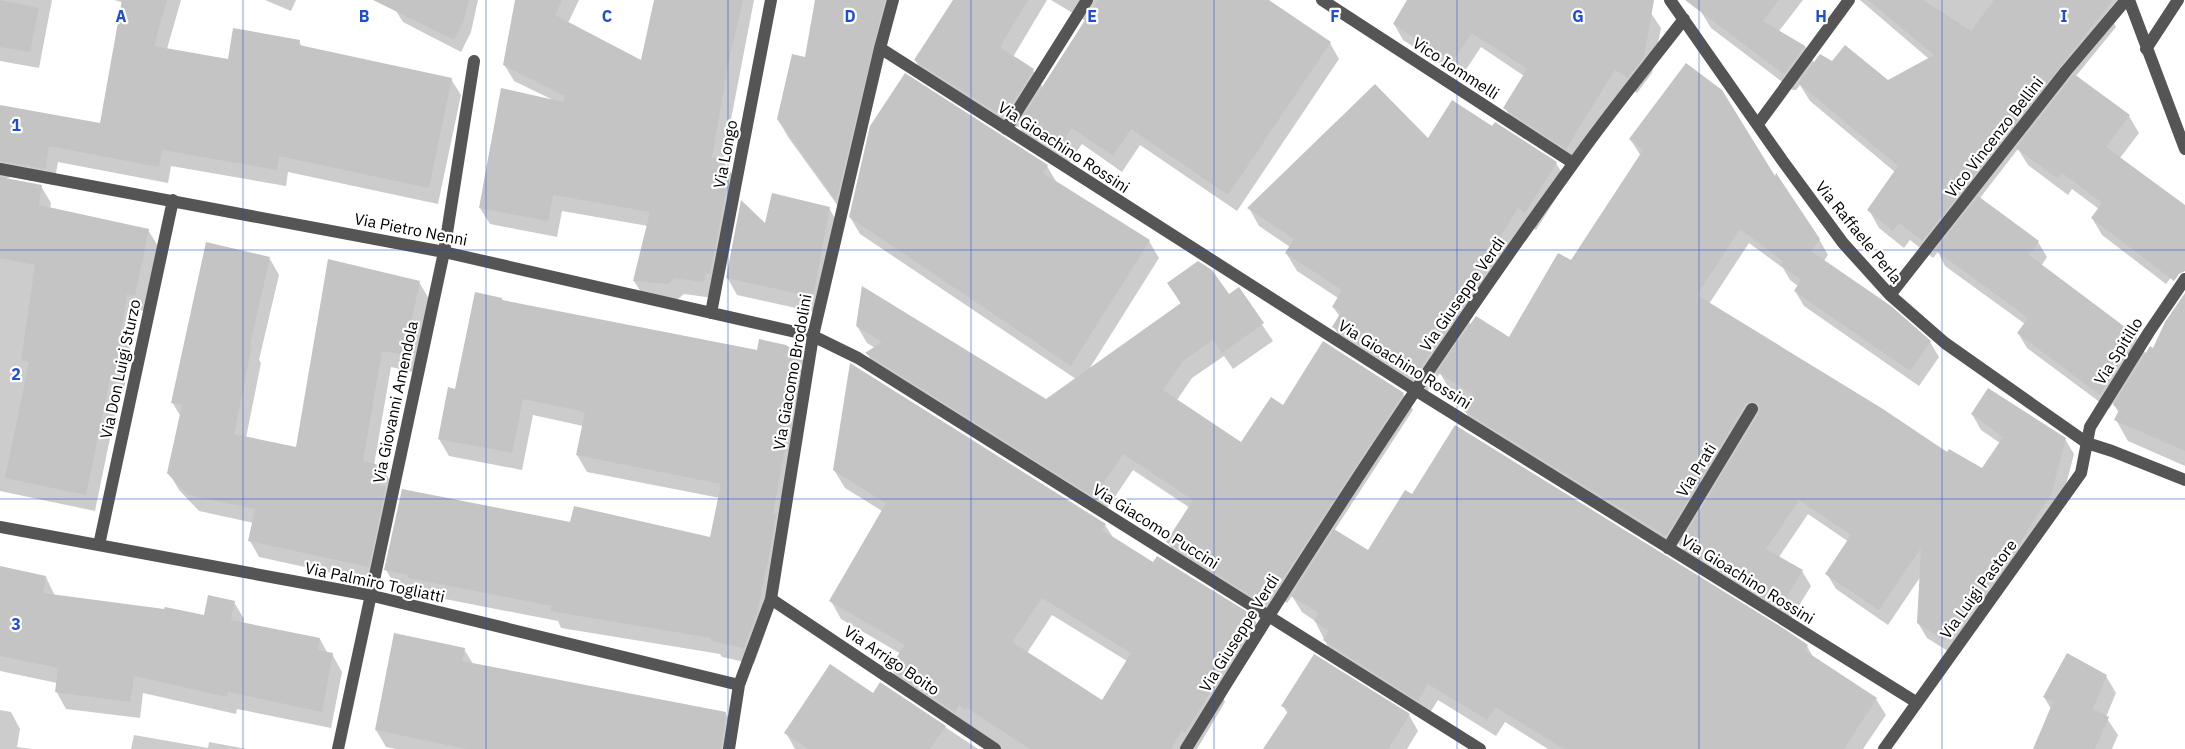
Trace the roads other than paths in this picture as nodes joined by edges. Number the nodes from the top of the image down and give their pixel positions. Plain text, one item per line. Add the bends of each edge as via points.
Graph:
1 (771, 0) edge
2 (893, 0) edge
3 (1087, 0) edge
4 (1322, 0) edge
5 (1670, 0) edge
6 (1848, 0) edge
7 (2127, 0) edge
8 (2178, 0) edge
9 (1684, 19) junction
10 (880, 48) junction
11 (2146, 49) junction
12 (474, 61) dead end
13 (1758, 124) junction
14 (1006, 130) junction
15 (2185, 148) edge
16 (1573, 162) junction
17 (0, 168) edge
18 (173, 200) junction
19 (444, 252) junction
20 (2185, 279) edge
21 (1890, 296) junction
22 (712, 313) junction
23 (813, 336) junction
24 (1415, 390) junction
25 (1752, 409) dead end
26 (2086, 443) junction
27 (2185, 480) edge
28 (0, 526) edge
29 (99, 544) junction
30 (1668, 548) junction
31 (369, 596) junction
32 (770, 599) junction
33 (1268, 615) junction
34 (739, 685) junction
35 (1916, 702) junction
36 (338, 749) edge
37 (729, 749) edge
38 (995, 749) edge
39 (1186, 749) edge
40 (1480, 749) edge
41 (1884, 749) edge

1 - 22 street, Via Longo
2 - 10 street, Via Giacomo Brodolini
3 - 14 street
4 - 16 street, Vico Iommelli
5 - 9 street, Via Raffaele Perla
6 - 13 street
7 - 11 street
7 - 21 street, Vico Vincenzo Bellini via 2066,71
8 - 11 street
9 - 13 street, Via Raffaele Perla
9 - 16 street, Via Giuseppe Verdi
10 - 14 street, Via Gioachino Rossini
10 - 23 street, Via Giacomo Brodolini
11 - 15 street
12 - 19 street, Via Giovanni Amendola
13 - 21 street, Via Raffaele Perla via 1843,243
14 - 24 street, Via Gioachino Rossini
16 - 24 street, Via Giuseppe Verdi
17 - 18 street, Via Pietro Nenni
18 - 19 street, Via Pietro Nenni
18 - 29 street, Via Don Luigi Sturzo
19 - 22 street, Via Pietro Nenni
19 - 31 street, Via Giovanni Amendola
20 - 26 street, Via Spitillo via 2099,412
21 - 26 street, Via Raffaele Perla via 1945,343
22 - 23 street, Via Pietro Nenni
23 - 32 street, Via Giacomo Brodolini
23 - 33 street, Via Giacomo Puccini via 866,364
24 - 30 street, Via Gioachino Rossini
24 - 33 street, Via Giuseppe Verdi
25 - 30 street, Via Prati
26 - 27 street, Via Raffaele Perla
26 - 35 street, Via Luigi Pastore via 2081,474
28 - 29 street, Via Palmiro Togliatti
29 - 31 street, Via Palmiro Togliatti
30 - 35 street, Via Gioachino Rossini
31 - 34 street, Via Palmiro Togliatti
31 - 36 street, Via Giovanni Amendola
32 - 34 street, Via Giacomo Brodolini
32 - 38 street, Via Arrigo Boito
33 - 39 street, Via Giuseppe Verdi
33 - 40 street, Via Giacomo Puccini
34 - 37 street, Via Giacomo Brodolini
35 - 41 street, Via Luigi Pastore

